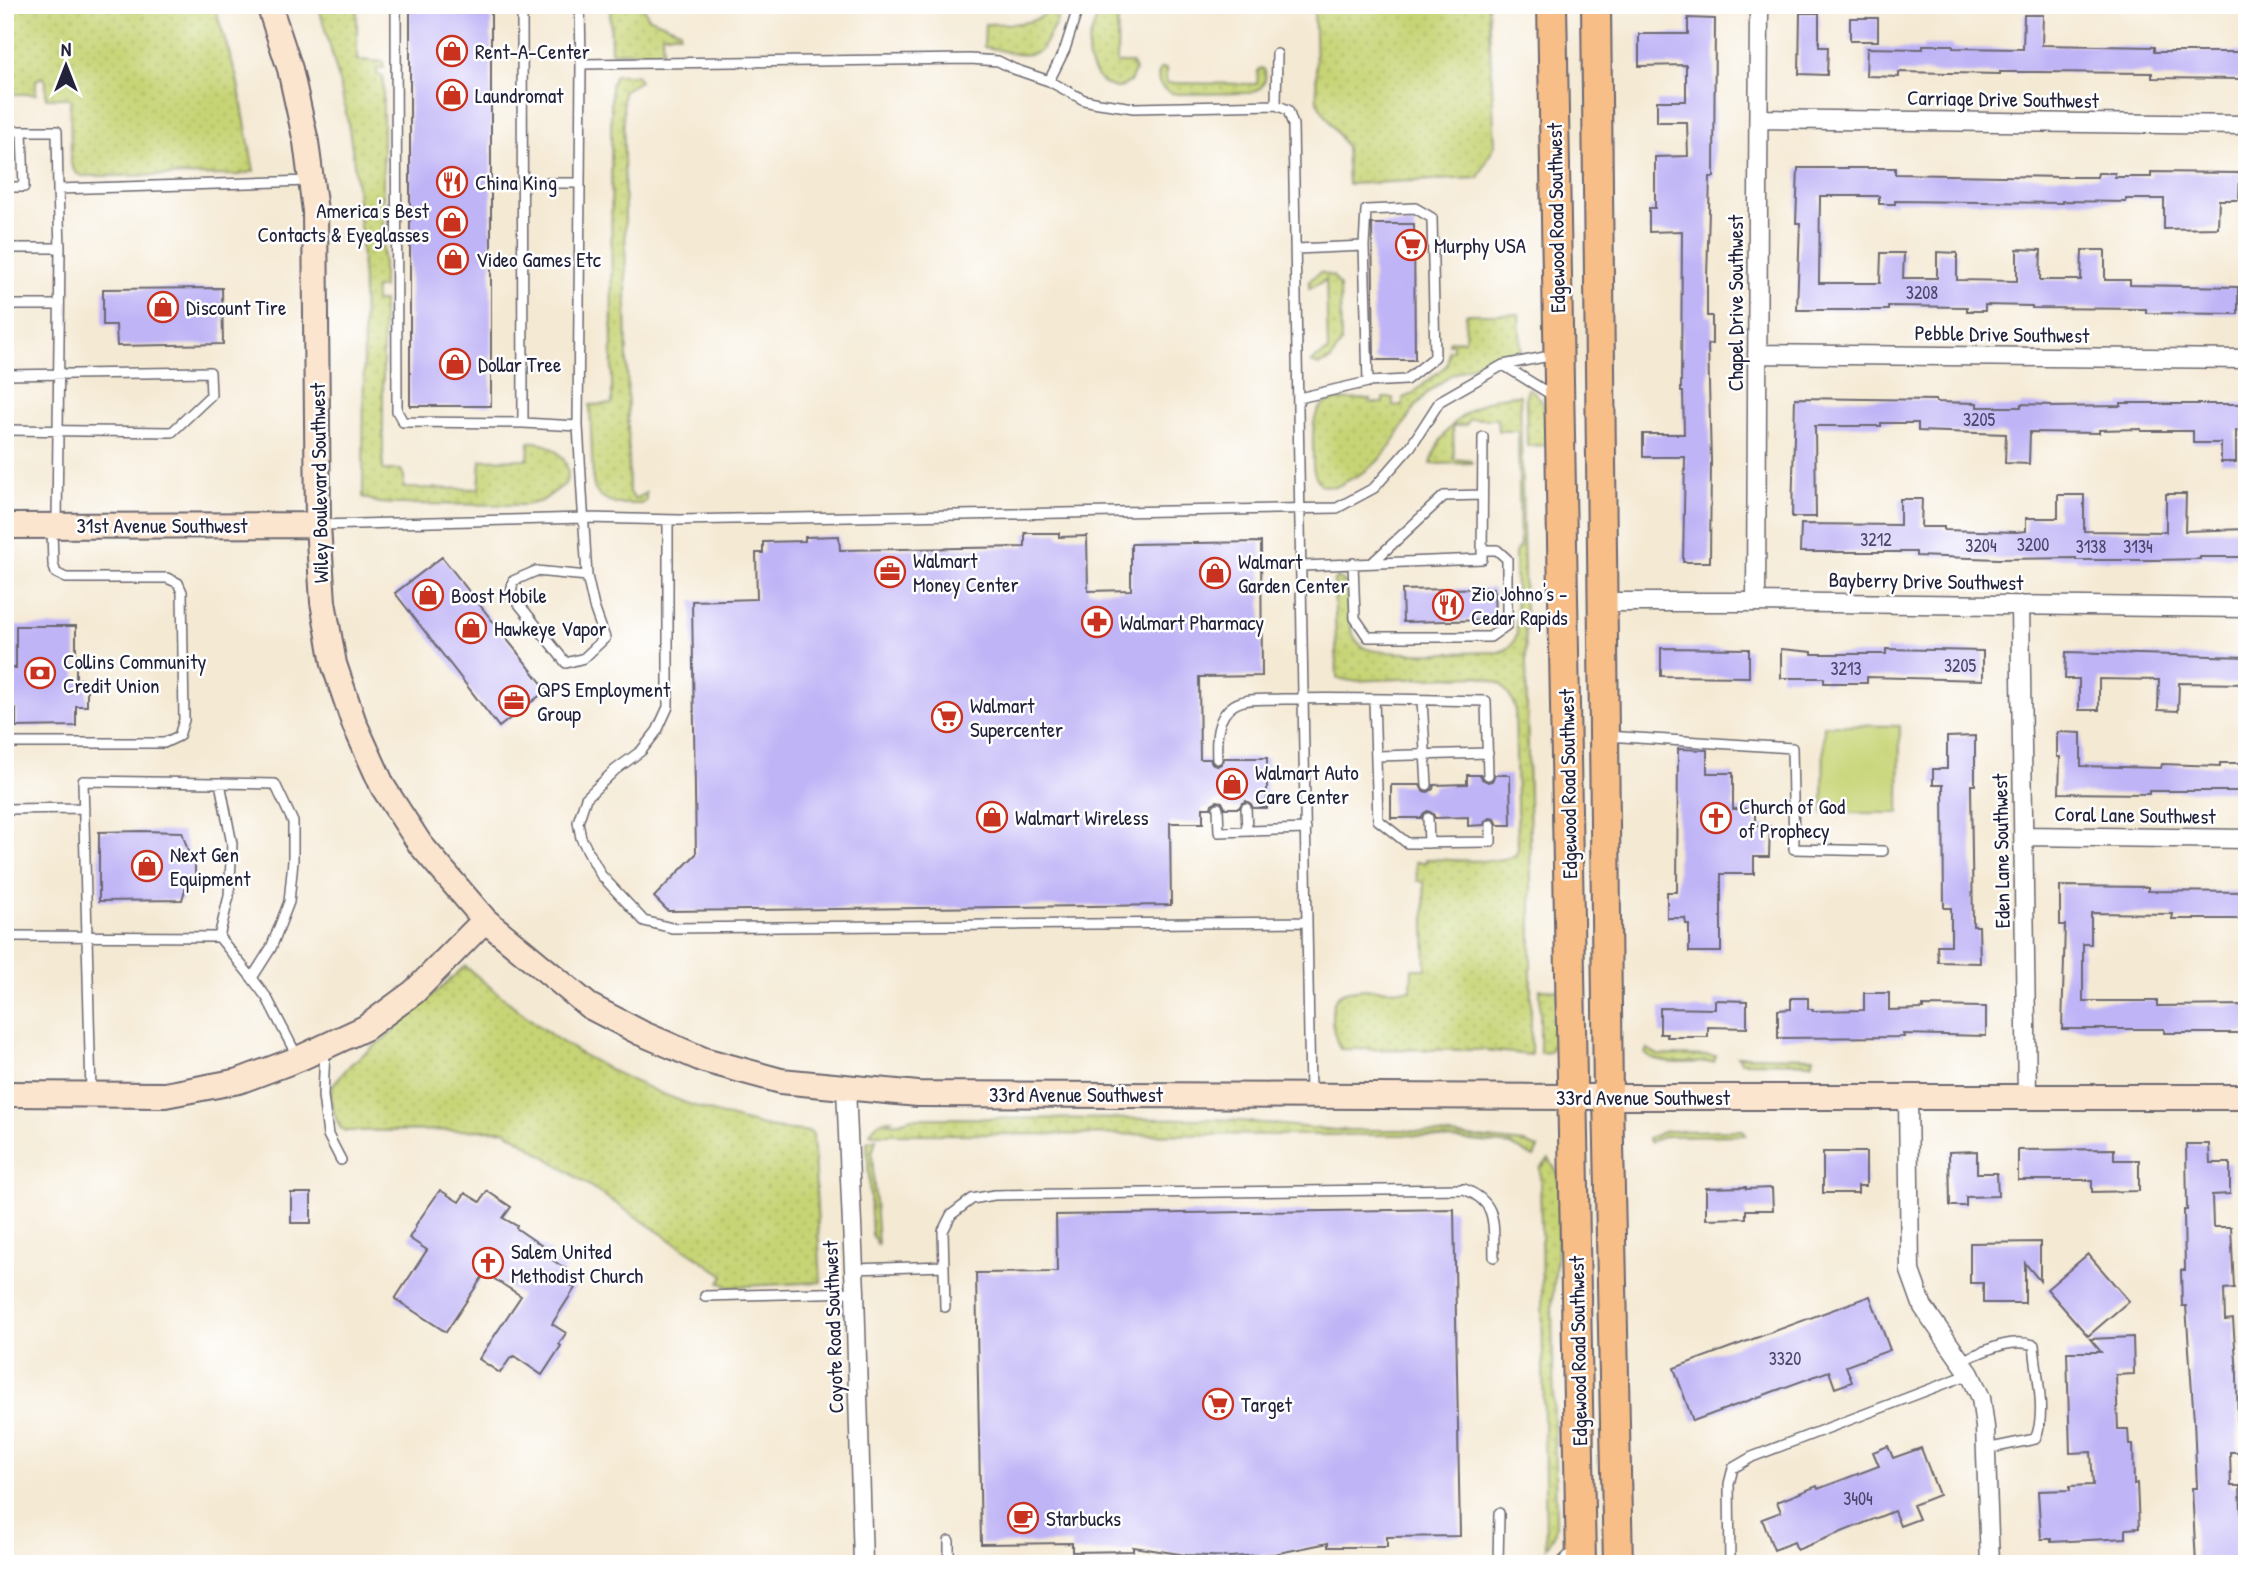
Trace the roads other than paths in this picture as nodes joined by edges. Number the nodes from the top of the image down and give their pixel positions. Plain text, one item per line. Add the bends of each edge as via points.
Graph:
1 (269, 5) edge
2 (396, 5) edge
3 (522, 5) edge
4 (580, 5) edge
5 (1079, 5) edge
6 (1552, 5) edge
7 (1596, 5) edge
8 (1759, 5) edge
9 (1277, 54) dead end
10 (582, 64) junction
11 (1049, 81) junction
12 (1276, 105) junction
13 (1759, 119) junction
14 (2247, 125) edge
15 (5, 131) edge
16 (22, 131) junction
17 (311, 181) junction
18 (523, 183) junction
19 (580, 183) junction
20 (5, 187) edge
21 (58, 188) junction
22 (1364, 246) junction
23 (5, 248) edge
24 (60, 248) junction
25 (1296, 249) junction
26 (5, 305) edge
27 (59, 305) junction
28 (1559, 354) junction
29 (1757, 354) junction
30 (2247, 359) edge
31 (1503, 365) junction
32 (58, 374) junction
33 (5, 375) edge
34 (1368, 382) junction
35 (1298, 398) junction
36 (1560, 400) junction
37 (523, 423) junction
38 (578, 426) junction
39 (58, 429) junction
40 (5, 430) edge
41 (1483, 438) dead end
42 (1482, 495) junction
43 (1301, 510) junction
44 (585, 518) junction
45 (668, 520) junction
46 (318, 525) junction
47 (5, 526) edge
48 (54, 526) junction
49 (1602, 530) junction
50 (1482, 550) junction
51 (1373, 562) junction
52 (1353, 563) junction
53 (1302, 566) junction
54 (587, 576) junction
55 (1604, 602) junction
56 (1756, 602) junction
57 (2020, 605) junction
58 (2247, 608) edge
59 (1304, 699) junction
60 (1374, 700) junction
61 (1422, 700) junction
62 (1605, 736) junction
63 (5, 743) edge
64 (1488, 753) junction
65 (1426, 754) junction
66 (1376, 757) junction
67 (1217, 758) dead end
68 (1488, 775) dead end
69 (220, 783) junction
70 (1427, 785) dead end
71 (84, 808) junction
72 (1219, 808) dead end
73 (1246, 808) dead end
74 (5, 809) edge
75 (1428, 818) dead end
76 (1491, 825) dead end
77 (1306, 829) junction
78 (1247, 831) junction
79 (2024, 836) junction
80 (2247, 839) edge
81 (1429, 843) junction
82 (1883, 851) dead end
83 (485, 920) junction
84 (1307, 922) junction
85 (5, 936) edge
86 (88, 936) junction
87 (219, 937) junction
88 (252, 978) junction
89 (325, 1047) junction
90 (298, 1059) junction
91 (846, 1088) junction
92 (5, 1094) edge
93 (91, 1094) junction
94 (1310, 1095) junction
95 (1574, 1097) junction
96 (1608, 1097) junction
97 (1908, 1097) junction
98 (2027, 1097) junction
99 (2247, 1097) edge
100 (341, 1160) dead end
101 (1494, 1257) dead end
102 (944, 1266) junction
103 (855, 1269) junction
104 (855, 1292) junction
105 (705, 1296) dead end
106 (945, 1307) dead end
107 (1965, 1367) junction
108 (1986, 1449) junction
109 (1499, 1513) dead end
110 (949, 1541) dead end
111 (1579, 1559) edge
112 (863, 1564) edge
113 (949, 1564) edge
114 (1498, 1564) edge
115 (1618, 1564) edge
116 (1730, 1564) edge
117 (1990, 1564) edge

1 - 17 street, Wiley Boulevard Southwest via 290,69
2 - 37 lane via 397,411 403,422
3 - 18 lane
4 - 10 lane
5 - 11 lane
6 - 28 main road, Edgewood Road Southwest
7 - 49 main road, Edgewood Road Southwest
8 - 13 street, Chapel Drive Southwest
9 - 12 lane
10 - 11 lane via 970,59 998,61
10 - 19 lane
11 - 12 lane via 1084,100 1134,108
12 - 25 lane via 1288,110 1293,125
13 - 14 street, Carriage Drive Southwest
13 - 29 street, Chapel Drive Southwest
15 - 16 lane
16 - 20 lane via 24,187
16 - 21 lane via 57,131
17 - 21 lane
17 - 46 street, Wiley Boulevard Southwest
18 - 19 lane
18 - 37 lane
19 - 38 lane
21 - 24 lane
22 - 25 lane
22 - 34 lane
22 - 34 lane via 1366,210 1415,208 1432,218 1435,357 1406,380
23 - 24 lane
24 - 27 lane
25 - 35 lane
26 - 27 lane
27 - 32 lane
28 - 31 lane
28 - 36 main road, Edgewood Road Southwest
28 - 49 main road via 1581,373 1584,499
29 - 30 street, Pebble Drive Southwest
29 - 56 street, Chapel Drive Southwest
31 - 36 lane
31 - 43 lane via 1440,401 1411,446 1374,488 1337,508
32 - 33 lane
32 - 39 lane
32 - 39 lane via 210,372 211,395 172,432
34 - 35 lane
35 - 43 lane
36 - 95 main road, Edgewood Road Southwest
37 - 38 lane
38 - 44 lane
39 - 40 lane
39 - 48 lane
41 - 42 lane
42 - 50 lane
42 - 51 lane via 1444,496
43 - 45 lane
43 - 53 lane
44 - 45 lane
44 - 46 lane
44 - 54 lane
45 - 84 lane via 668,708 641,751 586,798 578,822 581,838 601,875 645,921 672,928
46 - 48 street, 31st Avenue Southwest
46 - 83 street, Wiley Boulevard Southwest via 323,602 334,664 354,723 383,787 420,844
47 - 48 street, 31st Avenue Southwest
48 - 63 lane via 53,564 56,573 66,578 167,578 177,583 182,592 184,720 178,736 164,743
49 - 55 main road, Edgewood Road Southwest
50 - 51 lane via 1482,559
50 - 52 lane via 1497,550 1507,559 1507,625 1490,637 1368,637 1355,618
51 - 52 lane
52 - 53 lane
53 - 59 lane
54 - 54 lane via 536,571 513,581 511,594 566,663 584,658 605,638
55 - 56 street, Bayberry Drive Southwest
55 - 62 main road, Edgewood Road Southwest
56 - 57 street, Bayberry Drive Southwest
57 - 58 street, Bayberry Drive Southwest
57 - 79 street, Eden Lane Southwest
59 - 60 lane
59 - 67 lane via 1234,705 1220,724
59 - 77 lane
60 - 61 lane
60 - 66 lane
61 - 64 lane via 1486,701
61 - 65 lane
62 - 82 lane via 1792,748 1794,849
62 - 96 main road, Edgewood Road Southwest
64 - 65 lane
64 - 68 lane
65 - 66 lane
65 - 70 lane
66 - 81 lane via 1378,820 1407,843
69 - 71 lane via 83,781
69 - 87 lane via 232,844 229,896
69 - 88 lane via 275,784 293,821 289,902 271,948
71 - 74 lane
71 - 86 lane
72 - 78 lane via 1219,832
73 - 78 lane
75 - 81 lane
76 - 81 lane via 1491,842
77 - 78 lane
77 - 84 lane
79 - 80 street, Coral Lane Southwest
79 - 98 street, Eden Lane Southwest
83 - 89 street via 414,992 365,1028
83 - 91 street, 33rd Avenue Southwest via 589,1006 641,1033 704,1060 781,1081
84 - 94 lane
85 - 86 lane
86 - 87 lane
86 - 93 lane
87 - 88 lane
88 - 90 lane
89 - 90 street
89 - 100 lane via 326,1122
90 - 93 street via 239,1081 165,1095
91 - 94 street, 33rd Avenue Southwest via 918,1094
91 - 103 street, Coyote Road Southwest
92 - 93 street
94 - 95 street, 33rd Avenue Southwest
95 - 96 street, 33rd Avenue Southwest
95 - 111 main road, Edgewood Road Southwest
96 - 97 street, 33rd Avenue Southwest
96 - 115 main road, Edgewood Road Southwest
97 - 98 street, 33rd Avenue Southwest
97 - 107 street via 1910,1271 1923,1307
98 - 99 street, 33rd Avenue Southwest
101 - 102 lane via 1490,1209 1479,1195 1464,1189 994,1195 972,1199 951,1216 943,1231
102 - 103 lane
102 - 106 lane
103 - 104 street, Coyote Road Southwest
104 - 105 lane
104 - 112 street, Coyote Road Southwest
107 - 108 street via 1981,1398
107 - 108 lane via 2004,1343 2034,1345 2039,1431 2035,1439
107 - 116 lane via 1734,1468 1729,1485
108 - 117 street
109 - 114 lane
110 - 113 lane

